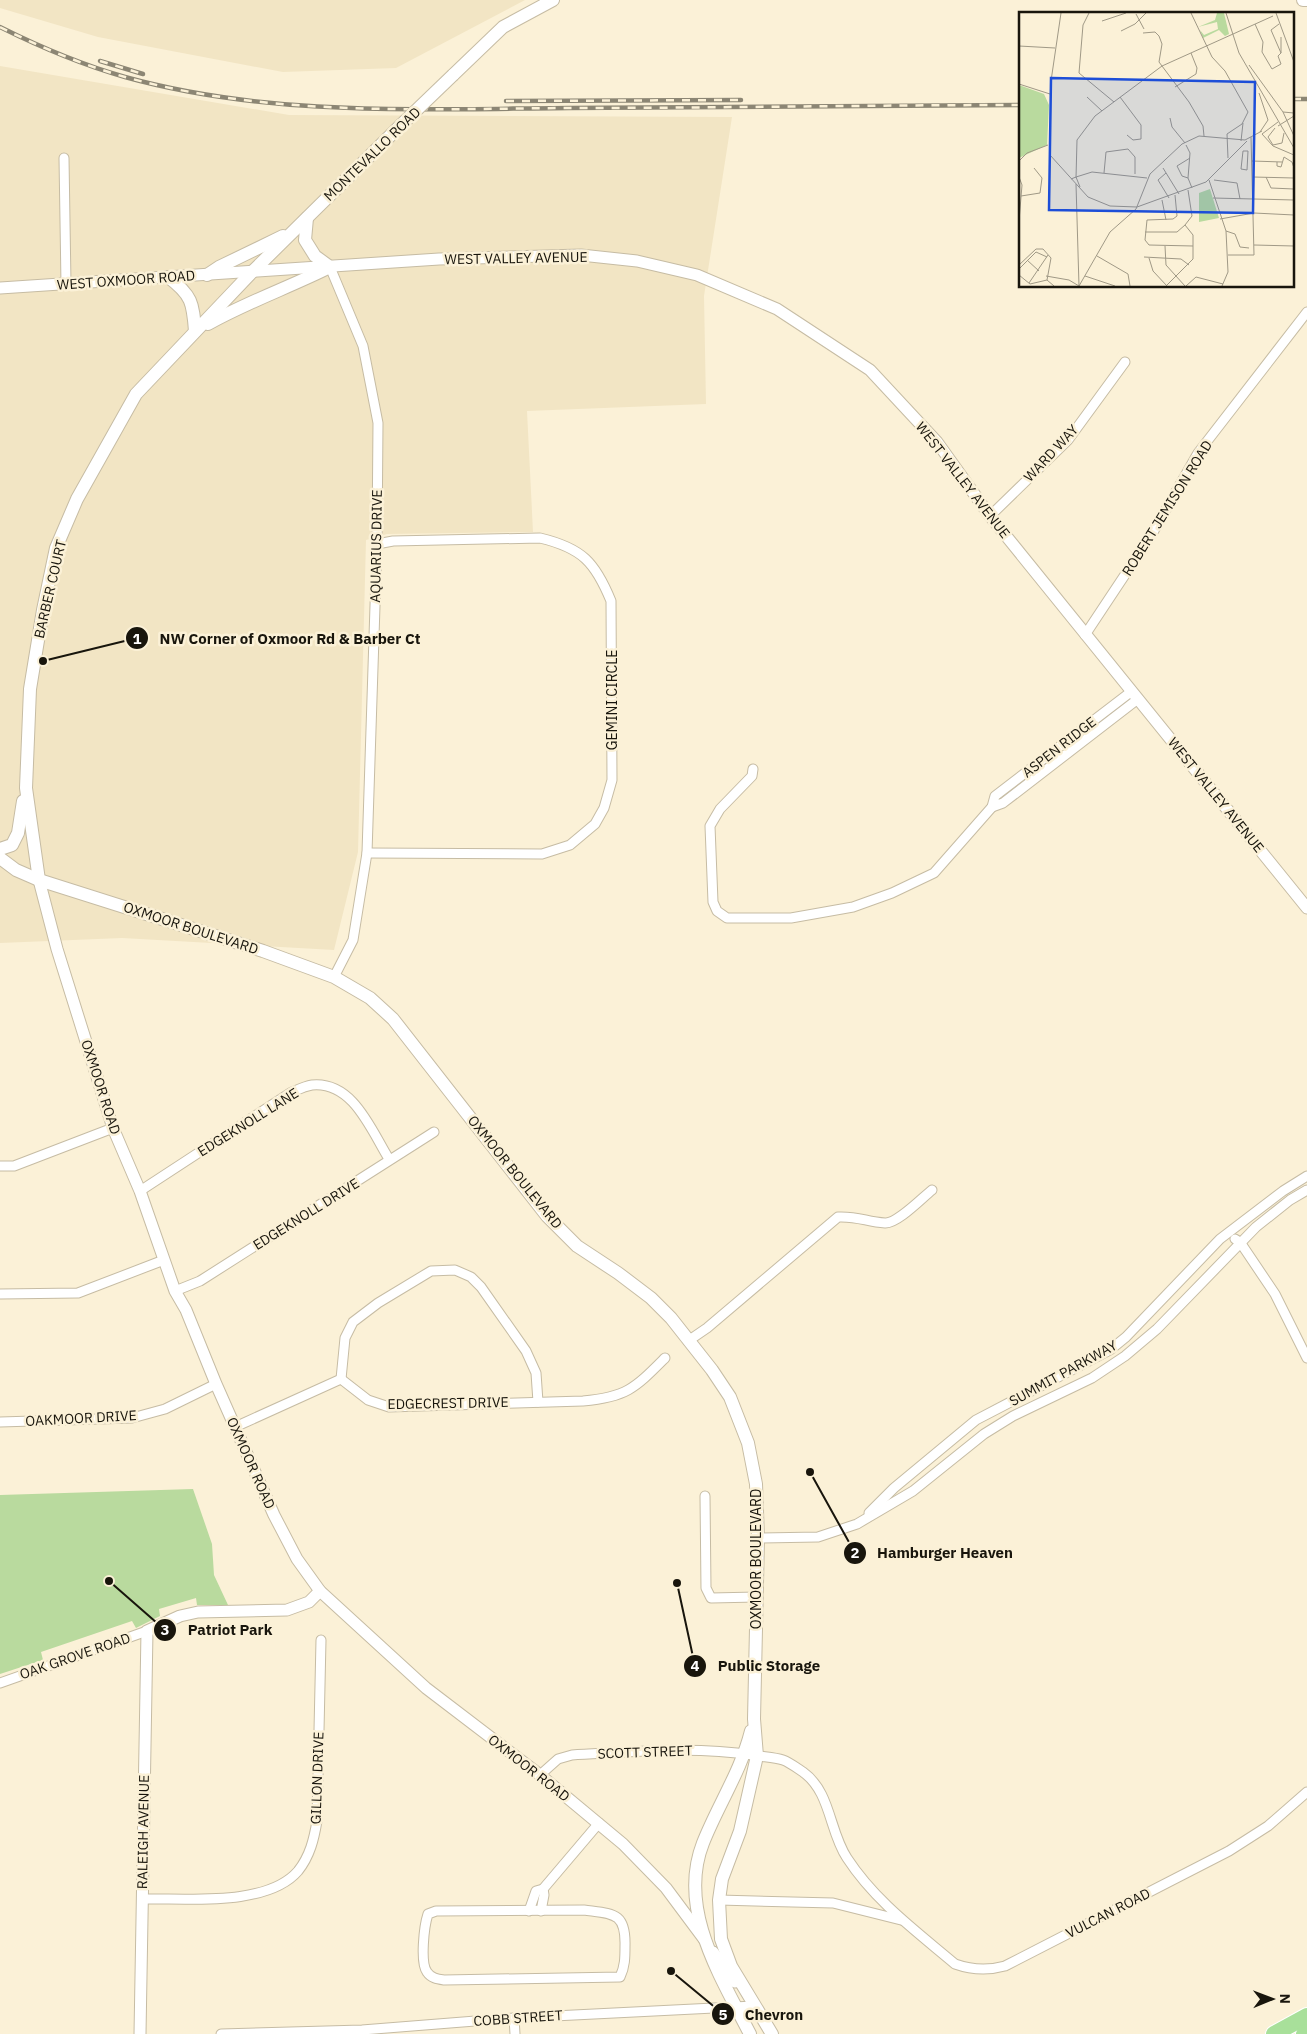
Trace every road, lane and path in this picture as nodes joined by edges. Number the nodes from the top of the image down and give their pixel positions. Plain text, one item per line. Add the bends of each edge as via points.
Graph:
1 (553, 0) edge
2 (1303, 0) edge
3 (1307, 0) edge
4 (64, 158) dead end
5 (307, 218) junction
6 (294, 231) junction
7 (330, 266) junction
8 (252, 272) junction
9 (207, 275) junction
10 (168, 277) junction
11 (66, 284) junction
12 (0, 288) edge
13 (1307, 312) edge
14 (196, 331) junction
15 (1125, 362) dead end
16 (990, 516) junction
17 (376, 544) junction
18 (1085, 635) junction
19 (1135, 695) junction
20 (1054, 751) junction
21 (1060, 759) junction
22 (753, 769) dead end
23 (1013, 782) junction
24 (26, 788) junction
25 (1019, 791) junction
26 (992, 807) junction
27 (0, 849) edge
28 (367, 853) junction
29 (0, 858) edge
30 (39, 880) junction
31 (1307, 908) edge
32 (334, 977) junction
33 (113, 1128) junction
34 (434, 1132) dead end
35 (389, 1159) junction
36 (0, 1166) edge
37 (1307, 1176) edge
38 (932, 1190) dead end
39 (1307, 1190) edge
40 (140, 1191) junction
41 (1228, 1234) junction
42 (1240, 1242) junction
43 (164, 1260) junction
44 (175, 1291) junction
45 (0, 1294) edge
46 (688, 1341) junction
47 (665, 1358) dead end
48 (1307, 1358) edge
49 (341, 1379) junction
50 (216, 1384) junction
51 (538, 1402) junction
52 (0, 1422) edge
53 (235, 1427) junction
54 (705, 1496) dead end
55 (857, 1524) junction
56 (758, 1538) junction
57 (320, 1591) junction
58 (757, 1596) junction
59 (146, 1631) junction
60 (321, 1640) dead end
61 (0, 1682) edge
62 (751, 1755) junction
63 (540, 1775) junction
64 (1307, 1792) edge
65 (599, 1823) junction
66 (543, 1890) junction
67 (142, 1899) junction
68 (719, 1900) junction
69 (529, 1911) junction
70 (541, 1911) junction
71 (903, 1920) junction
72 (704, 1939) junction
73 (736, 2006) junction
74 (754, 2006) junction
75 (1307, 2016) edge
76 (514, 2018) junction
77 (362, 2032) edge
78 (140, 2034) edge
79 (222, 2034) edge
80 (515, 2034) edge
81 (750, 2034) edge
82 (772, 2034) edge
83 (1274, 2034) edge

1 - 5 main road, MONTEVALLO ROAD, bridge via 503,28
2 - 3 main road
4 - 11 street
5 - 6 main road, MONTEVALLO ROAD
5 - 7 main road via 305,240 309,249
6 - 8 main road, MONTEVALLO ROAD
6 - 9 main road
7 - 8 street, WEST VALLEY AVENUE
7 - 14 main road
7 - 16 street, WEST VALLEY AVENUE via 582,255 637,261 697,275 777,309 870,370 937,442
7 - 17 street, AQUARIUS DRIVE via 363,346 378,423
8 - 9 street, WEST OXMOOR ROAD
8 - 14 main road, BARBER COURT
9 - 10 street, WEST OXMOOR ROAD
10 - 11 street, WEST OXMOOR ROAD
10 - 14 main road via 190,297
11 - 12 street, WEST OXMOOR ROAD
13 - 18 street, ROBERT JEMISON ROAD via 1198,453 1152,534
14 - 24 main road, BARBER COURT via 136,394 77,499 56,548 30,689
15 - 16 street, WARD WAY via 1068,440
16 - 18 street, WEST VALLEY AVENUE
17 - 28 street, AQUARIUS DRIVE
17 - 28 street, GEMINI CIRCLE via 393,540 540,538 560,543 585,558 600,575 611,602 612,780 604,808 595,824 570,845 542,854
18 - 19 street, WEST VALLEY AVENUE
19 - 20 street, ASPEN RIDGE
19 - 21 street, ASPEN RIDGE
19 - 31 street, WEST VALLEY AVENUE
20 - 21 street
20 - 23 street, ASPEN RIDGE
21 - 25 street, ASPEN RIDGE
22 - 26 street, ASPEN RIDGE via 752,776 720,809 710,826 713,902 717,911 727,918 791,918 853,907 892,893 934,873
23 - 25 street
23 - 26 street, ASPEN RIDGE via 995,796
24 - 27 main road via 18,834 12,845
24 - 30 main road, BARBER COURT
25 - 26 street, ASPEN RIDGE
28 - 32 street, AQUARIUS DRIVE via 353,940
29 - 30 main road via 16,870
30 - 32 main road, OXMOOR BOULEVARD via 263,951
30 - 33 street, OXMOOR ROAD
32 - 46 main road, OXMOOR BOULEVARD via 370,998 393,1019 548,1216 577,1246 652,1298
33 - 36 street via 14,1166
33 - 40 street, OXMOOR ROAD
34 - 35 street, EDGEKNOLL DRIVE
35 - 40 street, EDGEKNOLL LANE via 355,1105 343,1092 311,1085 290,1093
35 - 44 street, EDGEKNOLL DRIVE via 200,1281
37 - 41 street, SUMMIT PARKWAY
38 - 46 street via 887,1224 854,1216 838,1217
39 - 42 street, SUMMIT PARKWAY via 1290,1200
40 - 43 street, OXMOOR ROAD
41 - 42 street
41 - 55 street, SUMMIT PARKWAY via 1110,1350 976,1420 894,1488
42 - 48 street via 1274,1294
42 - 55 street, SUMMIT PARKWAY via 1156,1329 1125,1356 1092,1378 1013,1416 984,1434 913,1490
43 - 44 street, OXMOOR ROAD
43 - 45 street via 78,1293
44 - 50 street, OXMOOR ROAD
46 - 56 main road, OXMOOR BOULEVARD via 730,1397 748,1443 756,1484
47 - 51 street, EDGECREST DRIVE via 629,1391 614,1397
49 - 51 street, EDGECREST DRIVE via 368,1400 389,1407
49 - 51 street via 345,1338 353,1322 431,1271 455,1270 470,1277 480,1287 526,1350 536,1373
49 - 53 street
50 - 52 street, OAKMOOR DRIVE via 165,1410 132,1418
50 - 53 street, OXMOOR ROAD
53 - 57 street, OXMOOR ROAD via 297,1559
54 - 58 street via 706,1588 711,1598
55 - 56 street, SUMMIT PARKWAY via 818,1537
56 - 58 main road, OXMOOR BOULEVARD
57 - 59 street, OAK GROVE ROAD via 309,1602 287,1610 198,1612
57 - 63 street, OXMOOR ROAD via 426,1688
58 - 62 main road, OXMOOR BOULEVARD
59 - 61 street, OAK GROVE ROAD
59 - 67 street, RALEIGH AVENUE
60 - 67 street, GILLON DRIVE via 317,1821 312,1846 297,1871 276,1887 245,1897
62 - 63 street, SCOTT STREET via 708,1750 572,1755 558,1759
62 - 68 main road, OXMOOR BOULEVARD via 740,1831 722,1880
62 - 71 street, VULCAN ROAD via 783,1760 804,1772 822,1794 845,1856 860,1878
62 - 72 main road, OXMOOR BOULEVARD via 702,1845 697,1866 696,1903
63 - 65 street, OXMOOR ROAD
64 - 71 street, VULCAN ROAD via 1268,1826 1229,1851 1005,1966 991,1970 955,1964
65 - 66 street
65 - 72 street, OXMOOR ROAD via 654,1874
66 - 69 street via 536,1891
66 - 70 street
67 - 78 street, RALEIGH AVENUE
68 - 71 street, VULCAN ROAD via 833,1903
68 - 74 main road, OXMOOR BOULEVARD via 721,1939 731,1966
69 - 70 street
69 - 70 street via 436,1911 428,1914 425,1923 425,1971 433,1978 444,1980 620,1977 624,1970 626,1930 621,1920 610,1913 584,1910
72 - 73 main road, OXMOOR ROAD
72 - 74 street, OXMOOR ROAD
73 - 74 street, COBB STREET
73 - 76 street, COBB STREET
73 - 81 main road, OXMOOR ROAD
74 - 82 main road, OXMOOR ROAD
75 - 83 highway
76 - 77 street, COBB STREET
76 - 80 street
77 - 79 street, COBB STREET

